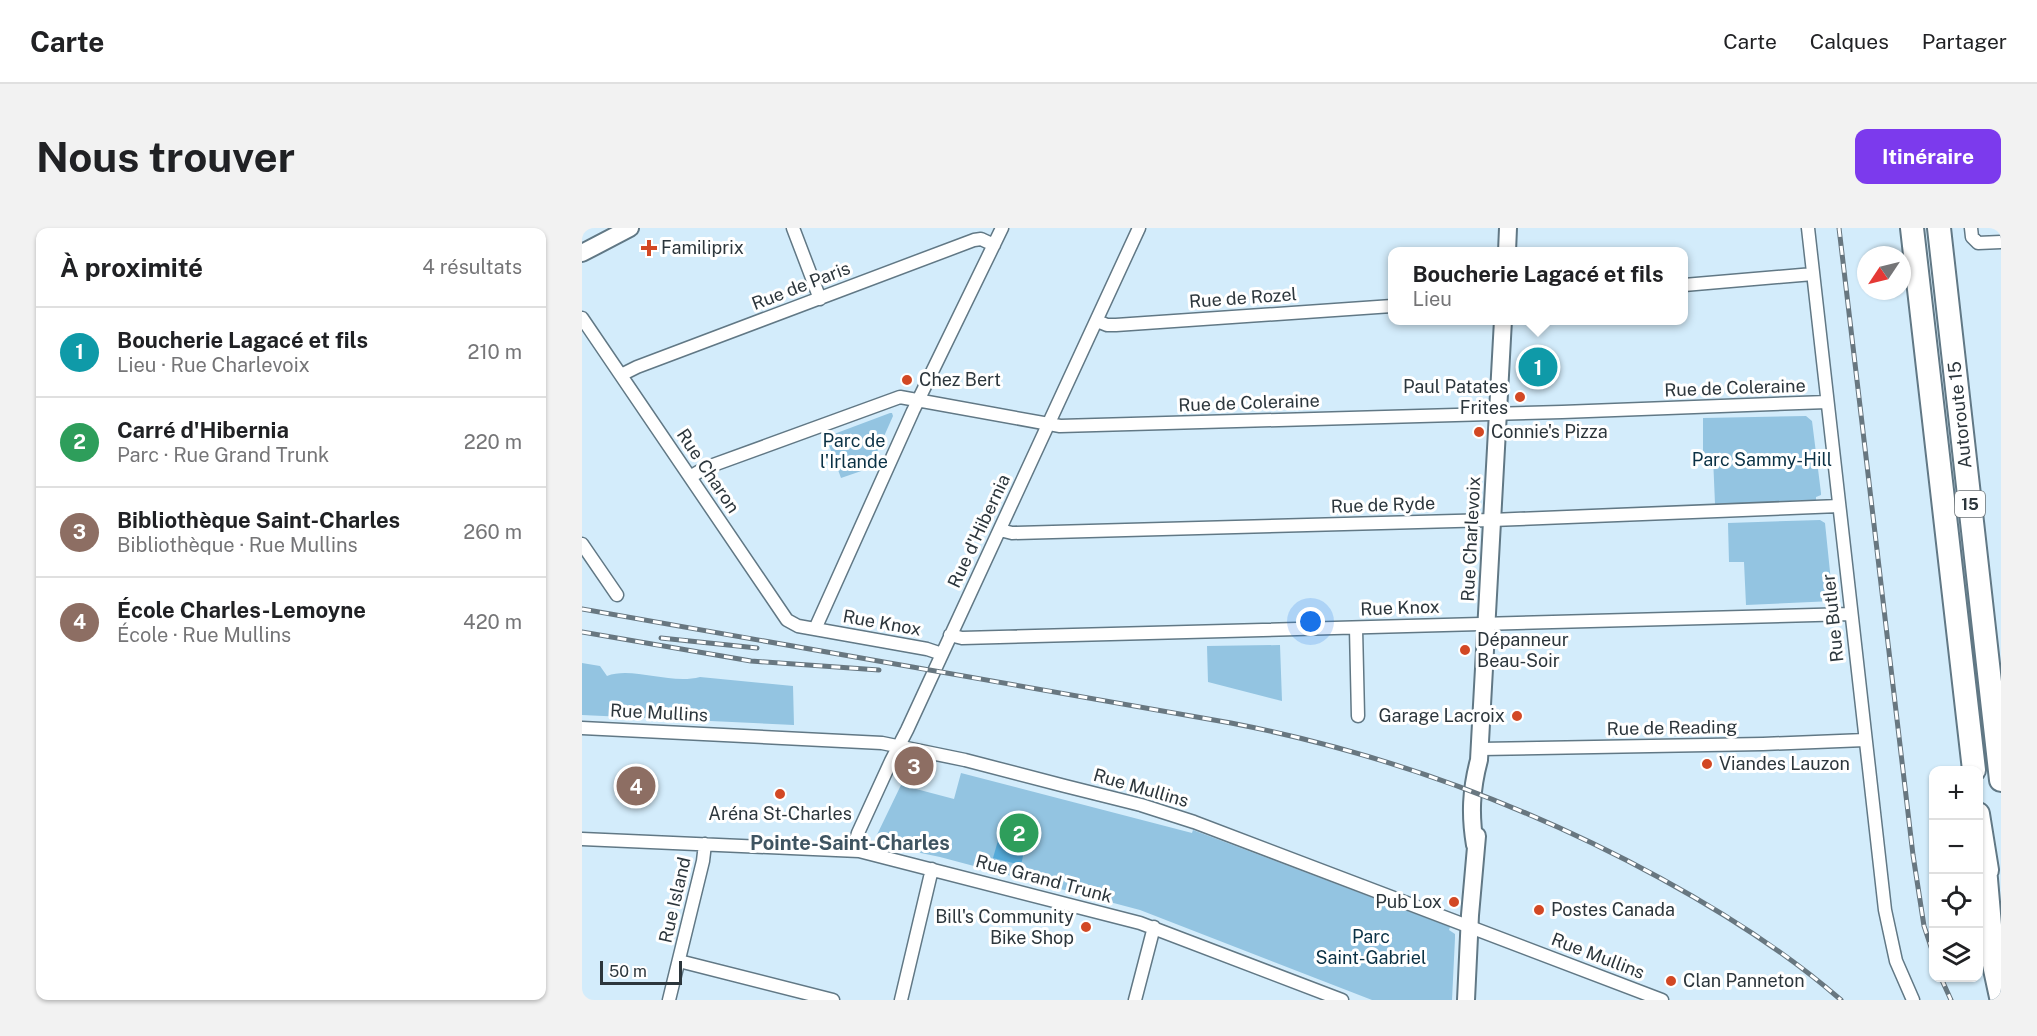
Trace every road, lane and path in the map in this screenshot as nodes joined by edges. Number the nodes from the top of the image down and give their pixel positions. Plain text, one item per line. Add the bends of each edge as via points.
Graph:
1 (630, 228) edge
2 (793, 228) edge
3 (1002, 228) edge
4 (1139, 228) edge
5 (1508, 228) edge
6 (1808, 228) edge
7 (1912, 228) edge
8 (1939, 228) edge
9 (1971, 228) edge
10 (2001, 242) edge
11 (994, 245) junction
12 (1507, 247) edge
13 (582, 253) edge
14 (1813, 274) junction
15 (1688, 285) edge
16 (820, 298) junction
17 (1388, 306) edge
18 (582, 318) edge
19 (1097, 321) junction
20 (1503, 325) edge
21 (621, 375) junction
22 (919, 399) junction
23 (1827, 402) junction
24 (1498, 414) junction
25 (1048, 424) junction
26 (690, 477) junction
27 (1839, 506) junction
28 (1492, 520) junction
29 (1000, 530) junction
30 (582, 544) edge
31 (617, 595) dead end
32 (1851, 614) junction
33 (1486, 624) junction
34 (1356, 628) junction
35 (815, 629) junction
36 (950, 635) junction
37 (942, 654) junction
38 (1358, 716) dead end
39 (582, 728) edge
40 (1865, 740) junction
41 (899, 746) junction
42 (1479, 755) junction
43 (1973, 766) edge
44 (2001, 780) edge
45 (1979, 820) edge
46 (582, 839) edge
47 (705, 844) junction
48 (853, 850) junction
49 (1984, 856) junction
50 (932, 869) junction
51 (1470, 926) junction
52 (2001, 926) edge
53 (1154, 927) junction
54 (679, 961) junction
55 (2001, 997) edge
56 (669, 1000) edge
57 (833, 1000) edge
58 (901, 1000) edge
59 (1135, 1000) edge
60 (1342, 1000) edge
61 (1466, 1000) edge
62 (1662, 1000) edge
63 (1913, 1000) edge

1 - 13 street
2 - 16 street
3 - 11 street
4 - 19 street, Rue d'Hibernia
5 - 12 street
6 - 14 street, Rue Butler
7 - 43 highway, Autoroute 15 / 15
8 - 44 highway, Autoroute 15 / 15
9 - 10 street via 1975,241
11 - 16 street, Rue de Paris via 974,240
11 - 22 street
14 - 15 street
14 - 23 street, Rue Butler
16 - 21 street, Rue de Paris
17 - 19 street, Rue de Rozel via 1116,325
18 - 21 street, Rue Charon
19 - 25 street, Rue d'Hibernia
20 - 24 street, Rue Charlevoix
21 - 26 street, Rue Charon
22 - 25 street, Rue de Coleraine
22 - 26 street, Rue de Coleraine via 891,399
22 - 35 street
23 - 24 street, Rue de Coleraine
23 - 27 street, Rue Butler
24 - 25 street, Rue de Coleraine
24 - 28 street, Rue Charlevoix
25 - 29 street, Rue d'Hibernia
26 - 35 street, Rue Charon via 787,620
27 - 28 street, Rue de Ryde
27 - 32 street, Rue Butler
28 - 29 street, Rue de Ryde via 1012,533
28 - 33 street, Rue Charlevoix
29 - 36 street, Rue d'Hibernia
30 - 31 street
32 - 33 street, Rue Knox
32 - 40 street, Rue Butler
33 - 34 street, Rue Knox
33 - 42 street, Rue Charlevoix
34 - 36 street, Rue Knox via 962,638
34 - 38 street
35 - 37 street, Rue Knox
36 - 37 street, Rue d'Hibernia
37 - 41 street, Rue d'Hibernia
39 - 41 street, Rue Mullins via 831,739
40 - 42 street, Rue de Reading
40 - 63 street, Rue Butler via 1888,929 1896,961
41 - 48 street, Rue d'Hibernia
41 - 51 street, Rue Mullins via 1161,811
42 - 51 street, Rue Charlevoix via 1470,818 1475,845
45 - 49 highway
46 - 47 street, Rue Grand Trunk
47 - 48 street, Rue Grand Trunk
47 - 54 street, Rue Island
48 - 50 street, Rue Grand Trunk
49 - 52 highway
49 - 55 highway via 1993,960
50 - 53 street, Rue Grand Trunk
50 - 58 street
51 - 61 street, Rue Charlevoix
51 - 62 street, Rue Mullins
53 - 59 street
53 - 60 street, Rue Grand Trunk
54 - 56 street, Rue Island
54 - 57 street

